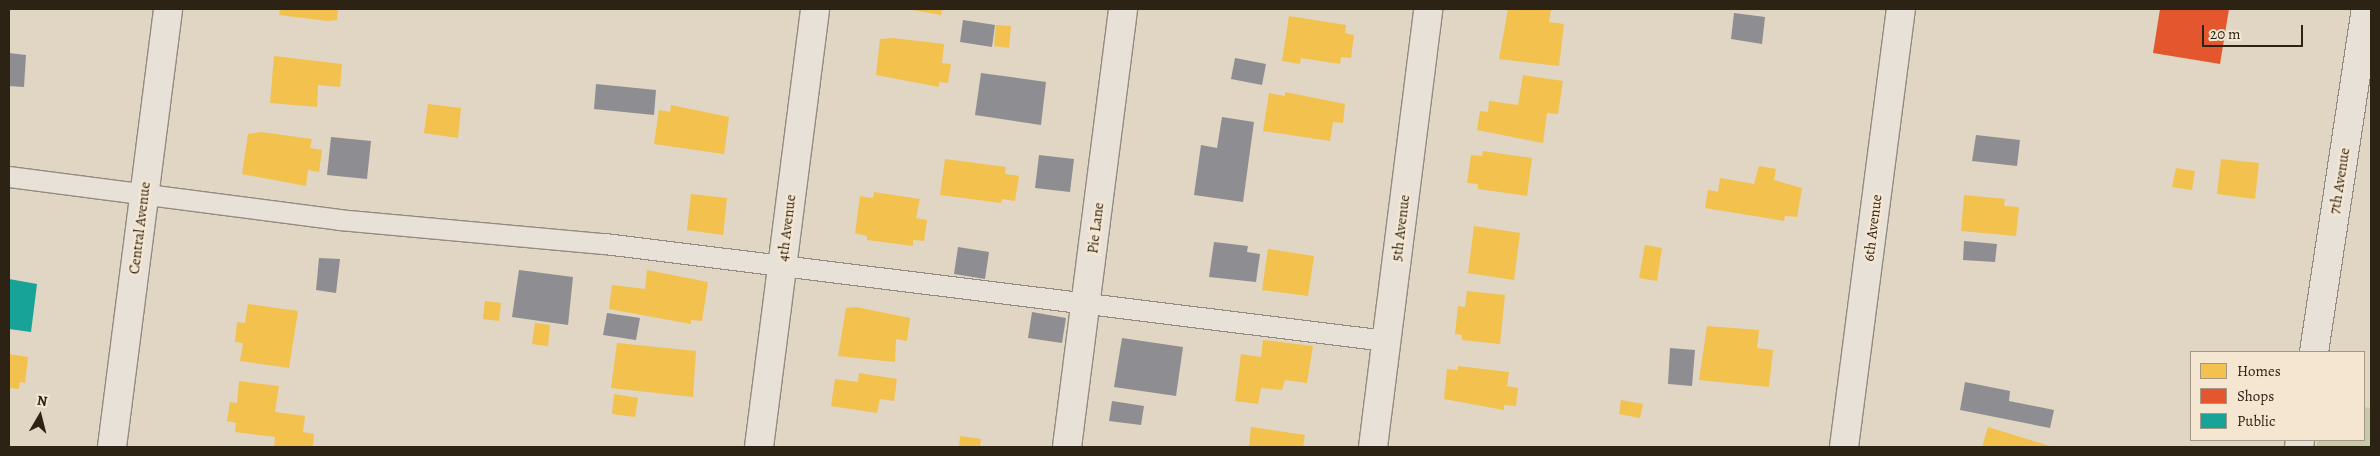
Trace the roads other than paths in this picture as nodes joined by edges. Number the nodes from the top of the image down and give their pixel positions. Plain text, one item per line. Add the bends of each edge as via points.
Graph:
1 (168, 9) edge
2 (815, 9) edge
3 (1123, 9) edge
4 (1428, 9) edge
5 (1901, 9) edge
6 (2366, 9) edge
7 (9, 177) edge
8 (145, 194) junction
9 (782, 268) junction
10 (1088, 302) junction
11 (1386, 341) junction
12 (2314, 351) edge
13 (112, 447) edge
14 (759, 447) edge
15 (1066, 447) edge
16 (1373, 447) edge
17 (1844, 447) edge

1 - 8 street, Central Avenue
2 - 9 street, 4th Avenue
3 - 10 street, Pie Lane
4 - 11 street, 5th Avenue
5 - 17 street, 6th Avenue
6 - 12 street, 7th Avenue
7 - 8 lane
8 - 9 lane
8 - 13 street, Central Avenue
9 - 10 lane
9 - 14 street, 4th Avenue
10 - 11 lane
10 - 15 street, Pie Lane
11 - 16 street, 5th Avenue

